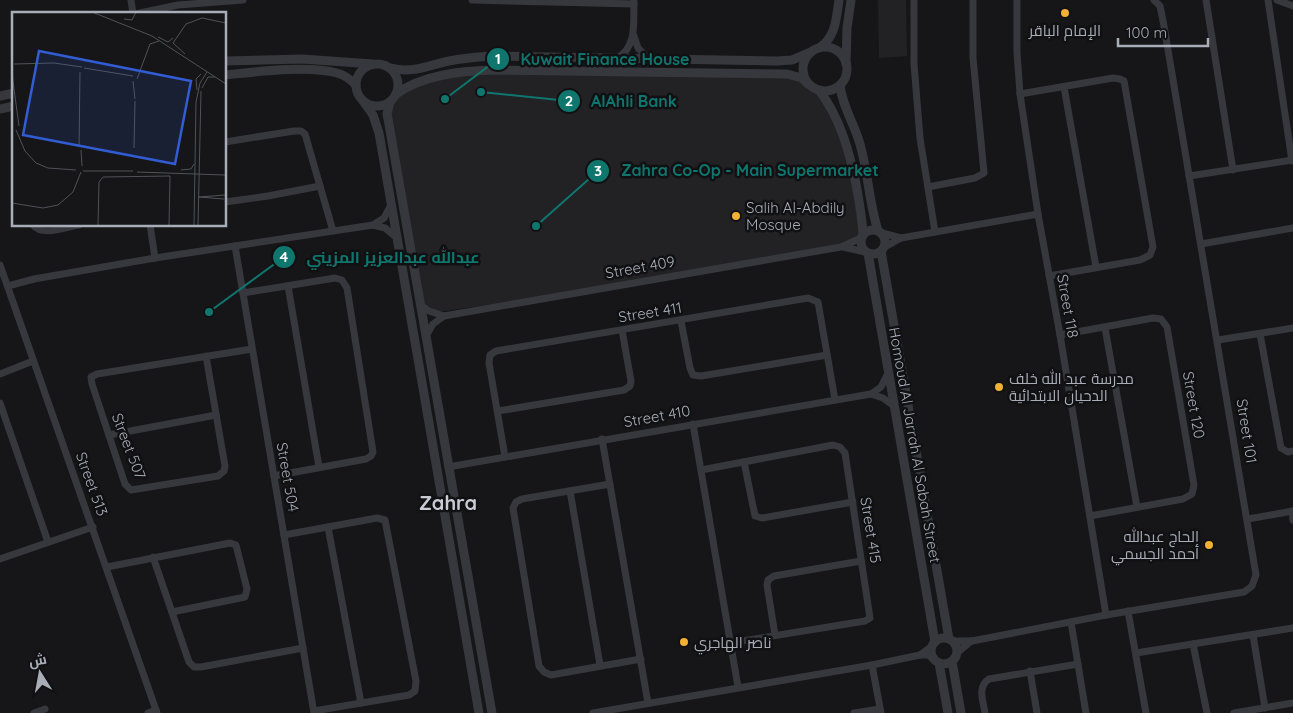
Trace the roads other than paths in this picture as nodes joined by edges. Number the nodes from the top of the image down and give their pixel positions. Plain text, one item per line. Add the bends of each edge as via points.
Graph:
1 (243, 0) edge
2 (472, 0) edge
3 (839, 0) edge
4 (851, 0) edge
5 (914, 0) edge
6 (973, 0) edge
7 (1017, 0) edge
8 (1154, 0) edge
9 (1206, 0) edge
10 (1268, 0) edge
11 (1277, 0) edge
12 (589, 1) edge
13 (177, 2) edge
14 (634, 2) edge
15 (1293, 6) edge
16 (141, 12) edge
17 (633, 31) junction
18 (815, 50) junction
19 (616, 58) junction
20 (649, 59) junction
21 (226, 62) edge
22 (373, 64) junction
23 (846, 67) junction
24 (391, 68) junction
25 (226, 75) edge
26 (808, 84) junction
27 (356, 85) junction
28 (840, 85) junction
29 (1064, 86) junction
30 (819, 90) junction
31 (1020, 94) junction
32 (393, 98) junction
33 (363, 101) junction
34 (226, 142) edge
35 (1292, 160) edge
36 (1233, 170) junction
37 (1190, 176) junction
38 (868, 183) junction
39 (856, 185) junction
40 (320, 186) junction
41 (928, 187) junction
42 (226, 202) edge
43 (391, 205) junction
44 (1038, 214) junction
45 (373, 225) junction
46 (34, 226) edge
47 (72, 226) edge
48 (150, 226) edge
49 (1293, 228) edge
50 (333, 231) junction
51 (880, 232) junction
52 (935, 232) junction
53 (862, 236) junction
54 (397, 238) junction
55 (901, 238) junction
56 (1201, 244) junction
57 (235, 246) junction
58 (841, 247) junction
59 (882, 250) junction
60 (866, 252) junction
61 (155, 258) junction
62 (0, 265) edge
63 (1096, 267) junction
64 (1049, 276) junction
65 (8, 286) junction
66 (288, 286) junction
67 (243, 293) junction
68 (421, 305) junction
69 (444, 316) junction
70 (680, 321) junction
71 (1105, 328) junction
72 (1293, 328) edge
73 (622, 330) junction
74 (1260, 334) junction
75 (1060, 335) junction
76 (426, 336) junction
77 (1218, 340) junction
78 (252, 349) junction
79 (206, 356) junction
80 (827, 356) junction
81 (33, 361) junction
82 (888, 373) junction
83 (0, 374) edge
84 (871, 394) junction
85 (834, 400) junction
86 (0, 403) edge
87 (894, 406) junction
88 (498, 411) junction
89 (216, 415) junction
90 (693, 424) junction
91 (109, 436) junction
92 (602, 439) junction
93 (915, 445) junction
94 (902, 447) junction
95 (1293, 451) edge
96 (505, 457) junction
97 (744, 462) junction
98 (319, 467) junction
99 (448, 467) junction
100 (701, 470) junction
101 (274, 476) junction
102 (610, 484) junction
103 (570, 491) junction
104 (853, 502) junction
105 (1137, 506) junction
106 (1292, 511) edge
107 (1090, 516) junction
108 (1248, 519) junction
109 (1293, 520) edge
110 (92, 527) junction
111 (328, 527) junction
112 (284, 535) junction
113 (48, 542) junction
114 (153, 557) junction
115 (0, 559) edge
116 (862, 561) junction
117 (106, 567) junction
118 (470, 587) junction
119 (939, 587) junction
120 (457, 589) junction
121 (926, 589) junction
122 (471, 597) junction
123 (459, 599) junction
124 (1128, 611) junction
125 (172, 612) junction
126 (1106, 615) junction
127 (1070, 622) junction
128 (1293, 628) edge
129 (775, 635) junction
130 (1253, 635) junction
131 (950, 640) junction
132 (972, 641) junction
133 (730, 643) junction
134 (933, 644) junction
135 (1193, 644) junction
136 (303, 648) junction
137 (1136, 653) junction
138 (920, 655) junction
139 (955, 657) junction
140 (641, 658) junction
141 (937, 662) junction
142 (1078, 664) junction
143 (872, 665) junction
144 (600, 666) junction
145 (1030, 671) junction
146 (738, 687) junction
147 (648, 703) junction
148 (1293, 703) edge
149 (361, 704) junction
150 (1265, 708) junction
151 (45, 709) dead end
152 (881, 711) edge
153 (157, 712) edge
154 (314, 712) edge
155 (34, 713) edge
156 (148, 713) edge
157 (479, 713) edge
158 (492, 713) edge
159 (593, 713) edge
160 (854, 713) edge
161 (948, 713) edge
162 (961, 713) edge
163 (985, 713) edge
164 (1037, 713) edge
165 (1086, 713) edge
166 (1146, 713) edge
167 (1207, 713) edge
168 (1234, 713) edge

1 - 13 street
2 - 12 street
3 - 18 street via 833,32 828,41
4 - 23 street
5 - 41 street via 914,64
6 - 41 street via 973,58 984,172 975,178
7 - 31 street, Street 118 via 1016,52
8 - 37 street, Street 101 via 1160,6
9 - 36 street
10 - 35 street
11 - 15 street
12 - 14 street
13 - 16 street
14 - 17 street
17 - 19 street via 629,47
17 - 20 street via 638,48
18 - 20 street via 792,60 778,61
18 - 23 street via 833,49 840,54
18 - 26 street via 806,57 803,71
19 - 20 street
19 - 24 street via 478,57 413,70
21 - 22 street via 302,58
22 - 24 street
22 - 27 street via 363,69
23 - 28 street
24 - 32 street via 398,80
25 - 27 street via 320,71 343,75
26 - 30 street
26 - 32 street via 802,78 787,74 492,70 469,71 427,80 408,86
27 - 33 street
28 - 30 street via 830,90
28 - 38 street via 843,102 859,142
29 - 31 street
29 - 63 street
29 - 63 street via 1113,78 1124,81 1153,247 1150,255 1140,260
30 - 39 street via 833,110 848,146
31 - 44 street, Street 118
32 - 33 street via 377,106
32 - 68 street via 387,114
33 - 43 street via 379,133
34 - 40 street via 301,131 307,138
35 - 36 street
36 - 37 street
37 - 56 street, Street 101
38 - 39 street
38 - 51 street
39 - 53 street
40 - 42 street
40 - 50 street
41 - 52 street
43 - 45 street via 384,218
43 - 54 street
44 - 52 street
44 - 64 street, Street 118
45 - 50 street
45 - 54 street via 385,228
46 - 47 street via 43,231
48 - 61 street
49 - 56 street
50 - 57 street
51 - 53 street via 868,230
51 - 55 street
51 - 59 street via 885,240
52 - 55 street
53 - 58 street, Street 409
53 - 60 street via 861,246
54 - 120 street
55 - 59 street
56 - 77 street, Street 101
57 - 61 street
57 - 67 street, Street 504
58 - 60 street, Street 409
58 - 69 street, Street 409
59 - 60 street via 874,254
59 - 93 street, Homoud Al Jarrah Al Sabah Street
60 - 82 street, Homoud Al Jarrah Al Sabah Street
61 - 65 street
62 - 65 street, Street 513
63 - 64 street
64 - 75 street, Street 118
65 - 81 street, Street 513
66 - 67 street
66 - 98 street
66 - 98 street via 339,278 346,285 350,306 373,452 366,459
67 - 78 street, Street 504
68 - 69 street
68 - 76 street
69 - 76 street via 433,324
70 - 73 street, Street 411
70 - 80 street via 694,375
70 - 80 street, Street 411 via 814,299 818,302
71 - 75 street, Street 120
71 - 105 street
71 - 105 street, Street 120 via 1153,318 1161,320 1167,327 1194,485 1192,494 1184,499
72 - 74 street
73 - 88 street via 631,381 624,390
73 - 88 street, Street 411 via 496,351 490,355 489,363
74 - 77 street
74 - 95 street via 1281,448
75 - 107 street, Street 118
76 - 99 street
77 - 108 street, Street 101
78 - 79 street, Street 507
78 - 101 street, Street 504
79 - 89 street, Street 507
79 - 91 street, Street 507 via 93,376 91,382
80 - 85 street, Street 411
81 - 83 street
81 - 110 street, Street 513
82 - 84 street via 881,387
82 - 87 street, Homoud Al Jarrah Al Sabah Street
84 - 85 street, Street 410
84 - 87 street
85 - 90 street, Street 410
86 - 113 street
87 - 94 street, Homoud Al Jarrah Al Sabah Street
88 - 96 street, Street 411
89 - 91 street
89 - 91 street, Street 507 via 225,466 218,476 131,490 126,486
90 - 92 street, Street 410
90 - 100 street
92 - 96 street, Street 410
92 - 102 street
93 - 94 street via 908,449
93 - 119 street, Homoud Al Jarrah Al Sabah Street
94 - 121 street, Homoud Al Jarrah Al Sabah Street
96 - 99 street, Street 410
97 - 100 street, Street 415
97 - 104 street via 756,516 762,518
97 - 104 street, Street 415 via 840,447 845,453
98 - 101 street
99 - 118 street
100 - 133 street
101 - 112 street, Street 504
102 - 103 street
102 - 140 street
103 - 144 street
103 - 144 street via 522,499 513,508 539,666 551,675
104 - 116 street, Street 415
105 - 107 street, Street 120
106 - 108 street
106 - 109 street
107 - 126 street, Street 118
108 - 124 street, Street 101 via 1256,575 1252,586 1244,592
110 - 113 street
110 - 117 street, Street 513
111 - 112 street
111 - 149 street
111 - 149 street via 379,518 386,522 416,682 416,689 411,694
112 - 136 street, Street 504
113 - 115 street
114 - 117 street
114 - 125 street
114 - 125 street via 230,543 237,546 247,589 245,597
116 - 129 street via 774,576 768,580
116 - 129 street, Street 415 via 870,618
117 - 153 street, Street 513
118 - 120 street
118 - 122 street
119 - 121 street
119 - 131 street, Homoud Al Jarrah Al Sabah Street
120 - 123 street
121 - 134 street, Homoud Al Jarrah Al Sabah Street
122 - 123 street
122 - 158 street
123 - 157 street
124 - 126 street, Street 101
124 - 137 street
125 - 136 street via 189,662 196,667
126 - 127 street, Street 101
127 - 132 street, Street 101
127 - 142 street
128 - 130 street
129 - 133 street, Street 415
130 - 135 street
130 - 150 street
131 - 132 street, Street 101
131 - 134 street via 941,638
131 - 139 street via 955,644
132 - 139 street, Street 101
133 - 146 street
134 - 138 street
134 - 141 street via 931,651
135 - 137 street
135 - 167 street
136 - 154 street, Street 504
137 - 166 street
138 - 141 street via 928,655
138 - 143 street
139 - 141 street via 946,664
139 - 162 street
140 - 144 street
140 - 147 street
141 - 161 street
142 - 145 street
142 - 165 street
143 - 146 street
143 - 152 street
145 - 163 street via 989,678 984,682 981,688
145 - 164 street
146 - 147 street
147 - 159 street
148 - 150 street
149 - 154 street
150 - 168 street
151 - 155 street
152 - 160 street
153 - 156 street

